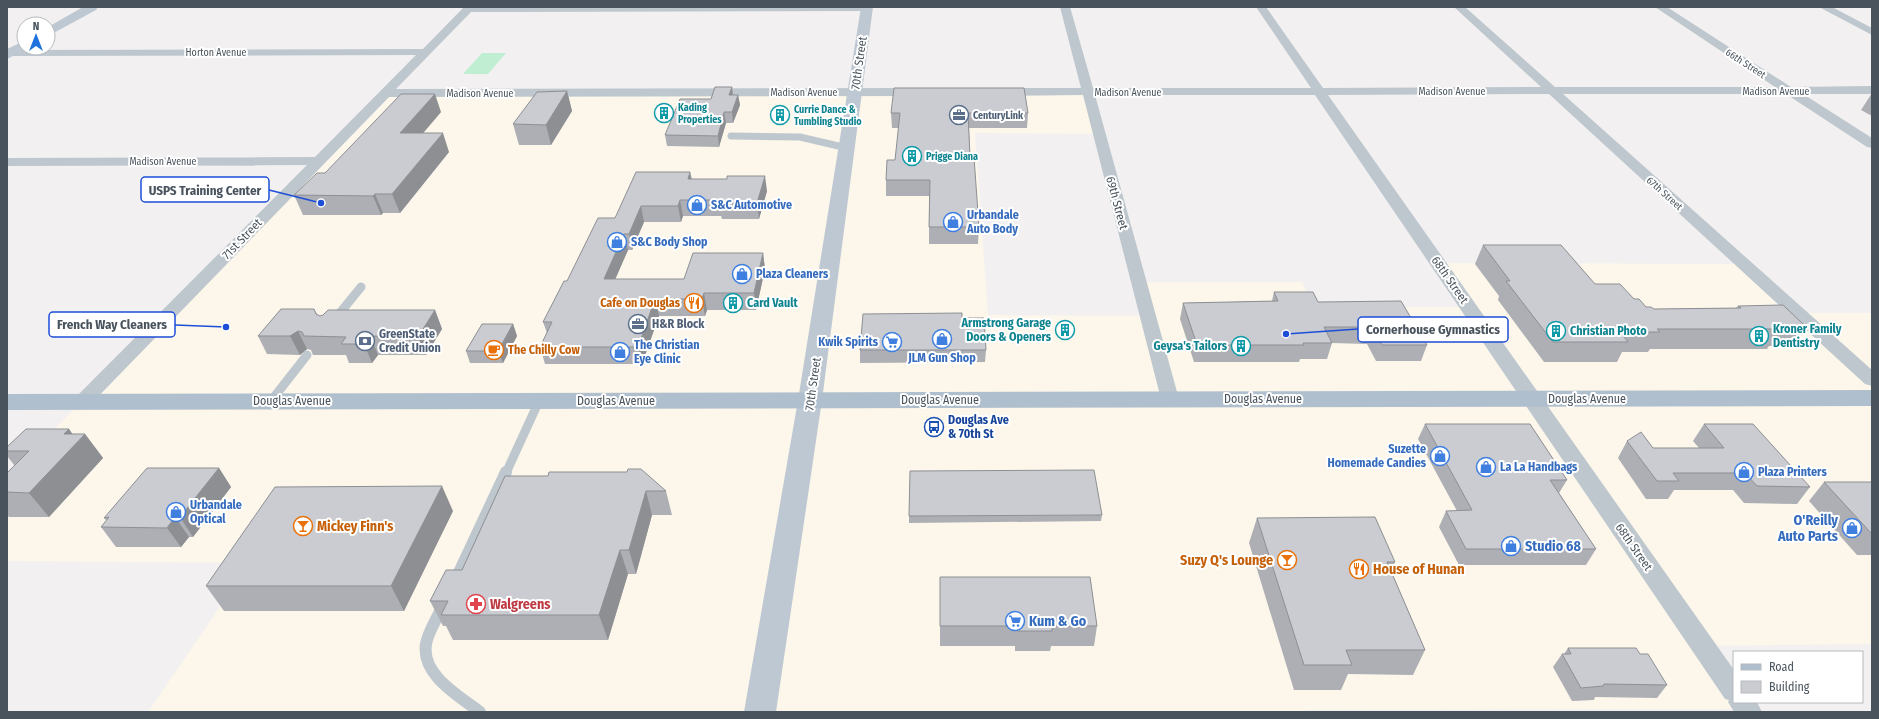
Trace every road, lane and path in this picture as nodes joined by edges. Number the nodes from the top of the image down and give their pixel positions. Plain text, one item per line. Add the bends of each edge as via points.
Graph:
1 (92, 7) edge
2 (867, 7) edge
3 (1064, 7) edge
4 (1261, 7) edge
5 (1459, 7) edge
6 (1660, 7) edge
7 (1824, 7) edge
8 (469, 8) edge
9 (56, 27) edge
10 (1872, 32) edge
11 (425, 52) junction
12 (8, 53) edge
13 (1872, 90) edge
14 (1319, 91) junction
15 (1552, 91) junction
16 (1789, 91) junction
17 (855, 92) junction
18 (932, 92) edge
19 (986, 92) edge
20 (1087, 92) junction
21 (385, 93) junction
22 (731, 136) dead end
23 (1872, 144) edge
24 (847, 148) junction
25 (318, 161) junction
26 (7, 162) edge
27 (360, 287) dead end
28 (328, 328) edge
29 (307, 355) dead end
30 (1872, 380) edge
31 (1872, 398) edge
32 (1531, 399) junction
33 (810, 400) junction
34 (1170, 400) junction
35 (271, 401) junction
36 (538, 401) junction
37 (7, 402) edge
38 (82, 402) junction
39 (1733, 691) edge
40 (1743, 703) edge
41 (480, 712) edge
42 (760, 712) edge
43 (1748, 712) edge

1 - 9 main road
2 - 8 street
2 - 17 main road, 70th Street
3 - 20 street, 69th Street
4 - 14 street, 68th Street
5 - 15 street, 67th Street
6 - 16 street, 66th Street
7 - 10 street
8 - 11 street, 71st Street
11 - 12 street, Horton Avenue
11 - 21 street, 71st Street
13 - 16 street, Madison Avenue
14 - 15 street, Madison Avenue
14 - 20 street, Madison Avenue
14 - 32 street, 68th Street
15 - 16 street, Madison Avenue
15 - 30 street, 67th Street
16 - 23 street, 66th Street
17 - 18 street, Madison Avenue
17 - 21 street, Madison Avenue
17 - 24 main road, 70th Street
19 - 20 street, Madison Avenue
20 - 34 street, 69th Street
21 - 25 street, 71st Street
22 - 24 lane via 800,137
24 - 33 main road, 70th Street
25 - 26 street, Madison Avenue
25 - 38 street, 71st Street
27 - 28 lane
29 - 35 lane
31 - 32 main road, Douglas Avenue
32 - 34 main road, Douglas Avenue
32 - 39 street, 68th Street
33 - 34 main road, Douglas Avenue
33 - 36 main road, Douglas Avenue
33 - 42 main road, 70th Street
35 - 36 main road, Douglas Avenue
35 - 38 main road, Douglas Avenue
36 - 41 lane via 426,645 427,662 434,675
37 - 38 main road, Douglas Avenue
40 - 43 street

